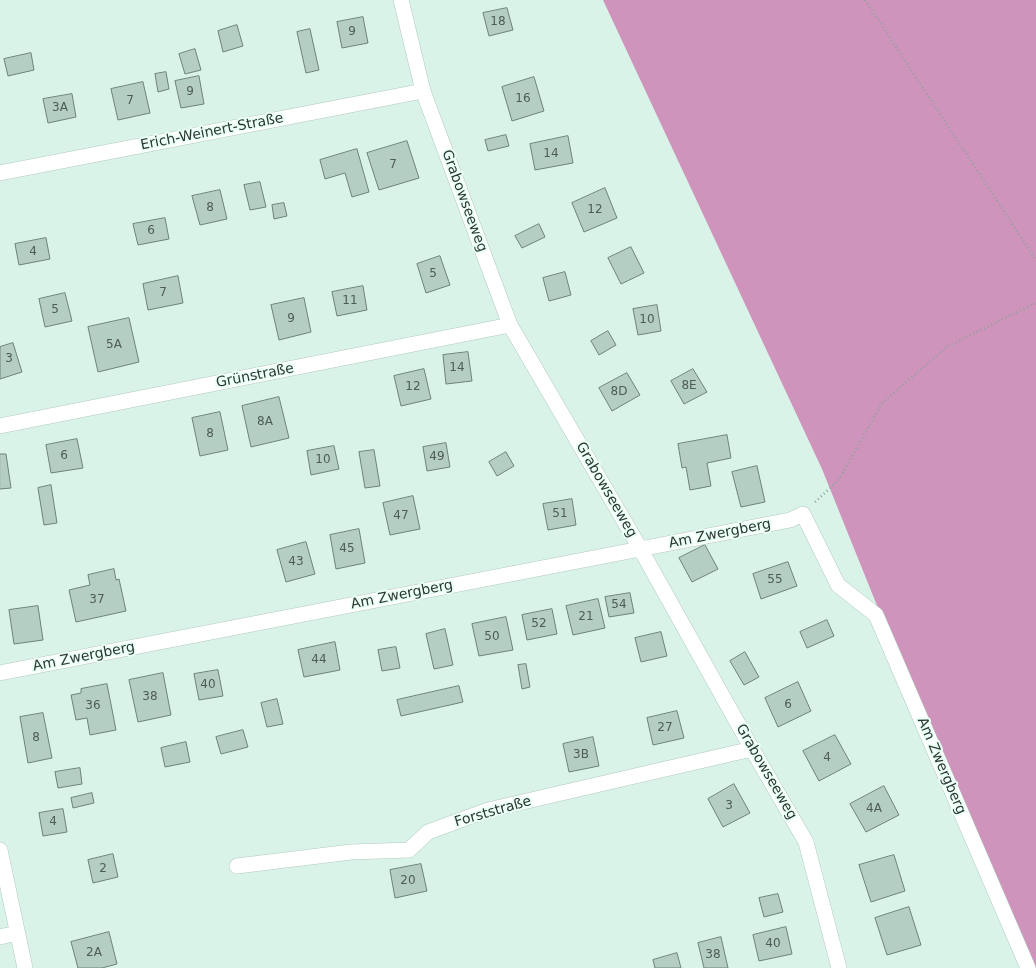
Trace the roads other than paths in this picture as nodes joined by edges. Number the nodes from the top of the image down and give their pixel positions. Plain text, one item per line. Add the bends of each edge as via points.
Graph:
1 (401, 0) edge
2 (423, 91) junction
3 (0, 173) edge
4 (510, 325) junction
5 (0, 426) edge
6 (641, 550) junction
7 (0, 673) edge
8 (752, 749) junction
9 (0, 850) edge
10 (238, 866) dead end
11 (17, 933) junction
12 (0, 937) edge
13 (26, 968) edge
14 (839, 968) edge
15 (1028, 968) edge

1 - 2 street, Grabowseeweg
2 - 3 street, Erich-Weinert-Straße
2 - 4 street, Grabowseeweg
4 - 5 street, Grünstraße
4 - 6 street, Grabowseeweg
6 - 7 street, Am Zwergberg
6 - 8 street, Grabowseeweg
6 - 15 street, Am Zwergberg via 790,520 803,514 838,585 876,614
8 - 10 street, Forststraße via 488,810 428,832 409,850 351,852
8 - 14 street, Grabowseeweg via 806,842
9 - 11 street
11 - 12 street
11 - 13 street

